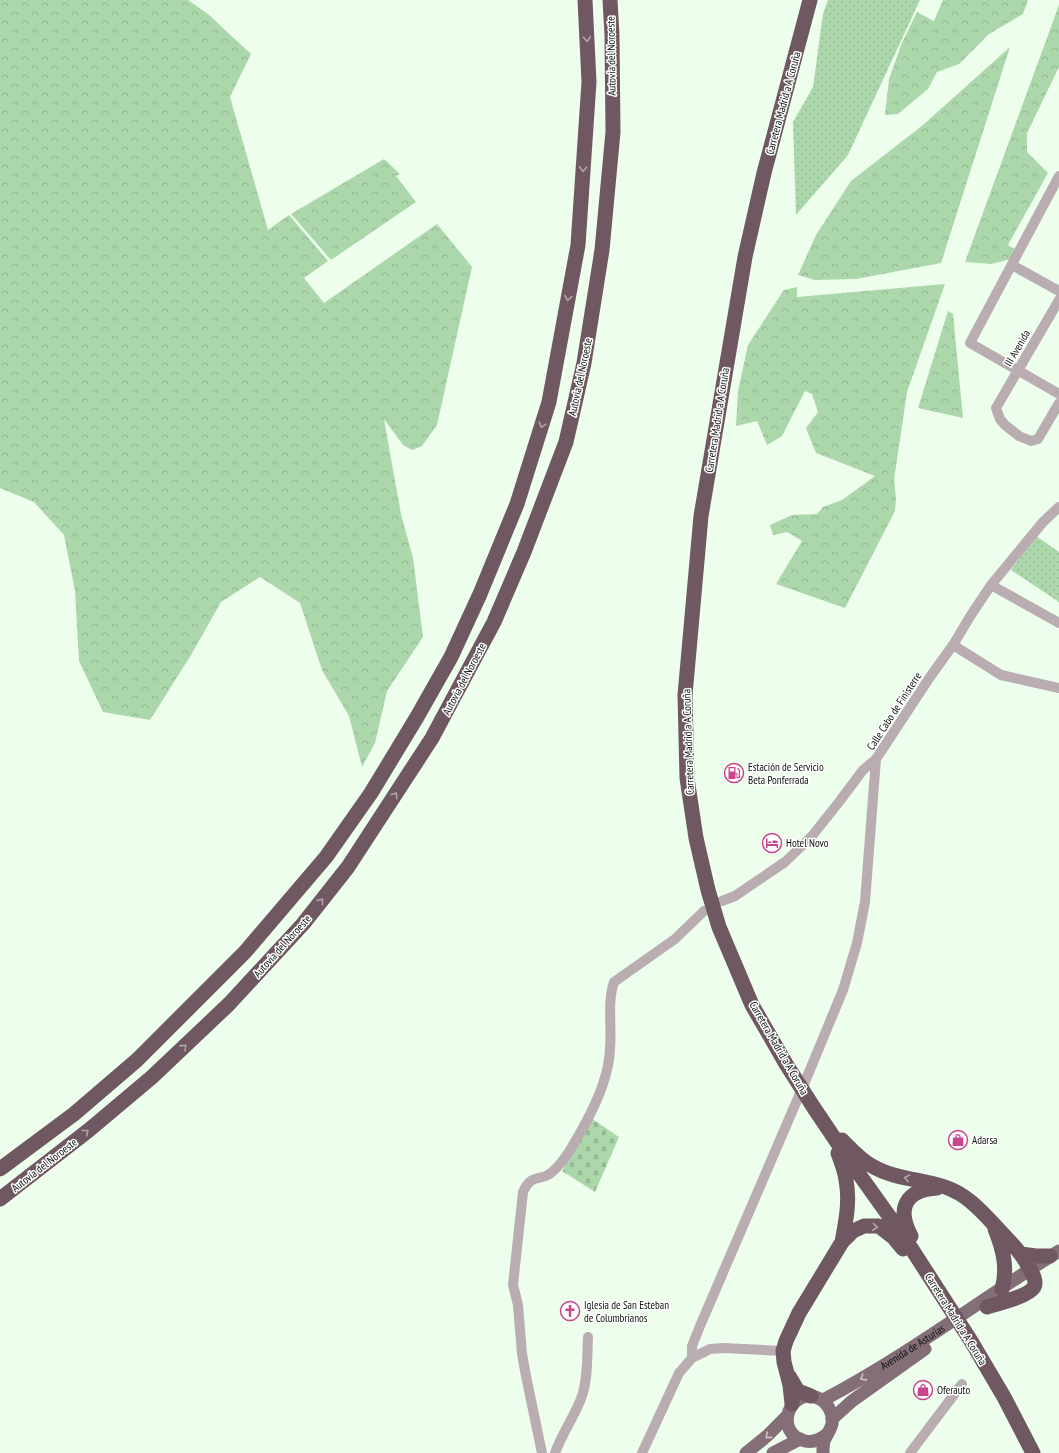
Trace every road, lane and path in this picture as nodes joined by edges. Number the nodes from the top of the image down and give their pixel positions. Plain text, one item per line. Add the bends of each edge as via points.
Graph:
1 (585, 0) edge
2 (610, 0) edge
3 (810, 0) edge
4 (1059, 176) edge
5 (1012, 265) junction
6 (1059, 291) edge
7 (1059, 300) edge
8 (1017, 370) junction
9 (1059, 394) edge
10 (1059, 403) edge
11 (1058, 509) edge
12 (991, 585) junction
13 (1059, 623) edge
14 (953, 645) junction
15 (1059, 688) edge
16 (876, 759) junction
17 (722, 901) dead end
18 (704, 911) dead end
19 (121, 1073) junction
20 (814, 1108) junction
21 (0, 1164) edge
22 (0, 1169) edge
23 (945, 1187) junction
24 (0, 1199) edge
25 (992, 1223) junction
26 (842, 1242) junction
27 (1056, 1255) edge
28 (1028, 1266) junction
29 (1005, 1272) junction
30 (1002, 1288) junction
31 (946, 1300) junction
32 (987, 1307) joint
33 (588, 1337) dead end
34 (784, 1351) junction
35 (692, 1358) junction
36 (787, 1373) junction
37 (962, 1384) dead end
38 (817, 1398) junction
39 (790, 1410) junction
40 (832, 1419) junction
41 (827, 1434) junction
42 (804, 1440) junction
43 (542, 1453) edge
44 (555, 1453) edge
45 (642, 1453) edge
46 (746, 1453) edge
47 (773, 1453) edge
48 (820, 1453) edge
49 (823, 1453) edge
50 (910, 1453) edge
51 (1033, 1453) edge

1 -> 19 highway, Autovía del Noroeste via 589,82 578,246 549,402 517,504 480,594 451,657 417,717 371,793 326,857 245,952
24 -> 2 highway, Autovía del Noroeste via 152,1077 229,1004 303,924 348,867 432,738 494,622 566,442 584,363 602,250 613,132
3 - 20 highway, Carretera Madrid a A Coruña via 764,173 745,257 701,516 685,695 687,778 696,838 719,927 752,1005
4 - 5 street
5 - 6 street
5 - 8 street via 970,343
7 - 8 street, III Avenida
8 - 9 street
8 - 10 street, III Avenida via 996,408 1005,425 1031,441 1038,439
11 - 12 street, Calle Cabo de Finisterre
12 - 13 street
12 - 14 street, Calle Cabo de Finisterre
14 - 15 street via 1001,675
14 - 16 street, Calle Cabo de Finisterre
16 - 17 street, Calle Cabo de Finisterre via 863,770 812,836 785,862 735,896
16 - 35 street via 865,902 857,943 843,990 700,1326 692,1346
18 - 43 street via 675,939 614,982 610,1051 600,1090 570,1150 551,1174 531,1180 523,1192 513,1285 518,1305 522,1354
19 - 21 highway
19 - 22 highway, Autovía del Noroeste via 74,1114
23 -> 20 highway via 891,1174 871,1166 833,1131
20 - 26 highway via 838,1153 846,1179 848,1201
20 - 31 highway, Carretera Madrid a A Coruña
23 - 25 highway via 969,1199
23 - 31 highway via 927,1188 913,1194 906,1204 903,1215 906,1227
25 - 28 highway
25 - 29 highway via 1002,1249
26 -> 31 highway via 853,1231 864,1226 879,1226 893,1238
26 - 34 highway via 799,1313
27 - 28 main road, Avenida de Asturias
27 - 28 highway via 1036,1256
28 - 29 highway via 1014,1265
28 - 30 main road, Avenida de Asturias
28 - 32 highway via 1035,1284 1030,1291
29 - 30 highway
30 -> 38 main road, Avenida de Asturias via 862,1378
31 - 51 highway, Carretera Madrid a A Coruña via 1004,1397
32 - 40 main road, Avenida de Asturias via 884,1377
33 - 44 street via 584,1391
34 - 35 street via 710,1349
34 - 36 highway
35 - 45 street via 679,1373
36 - 38 highway via 798,1391
36 - 39 highway
37 - 50 street
38 - 39 main road via 799,1398
38 - 40 main road via 830,1409
39 - 42 main road via 788,1425 792,1433
39 -> 46 main road via 767,1436
40 - 41 main road
41 - 42 main road via 819,1440
41 - 49 main road
42 - 47 main road
42 - 48 main road

